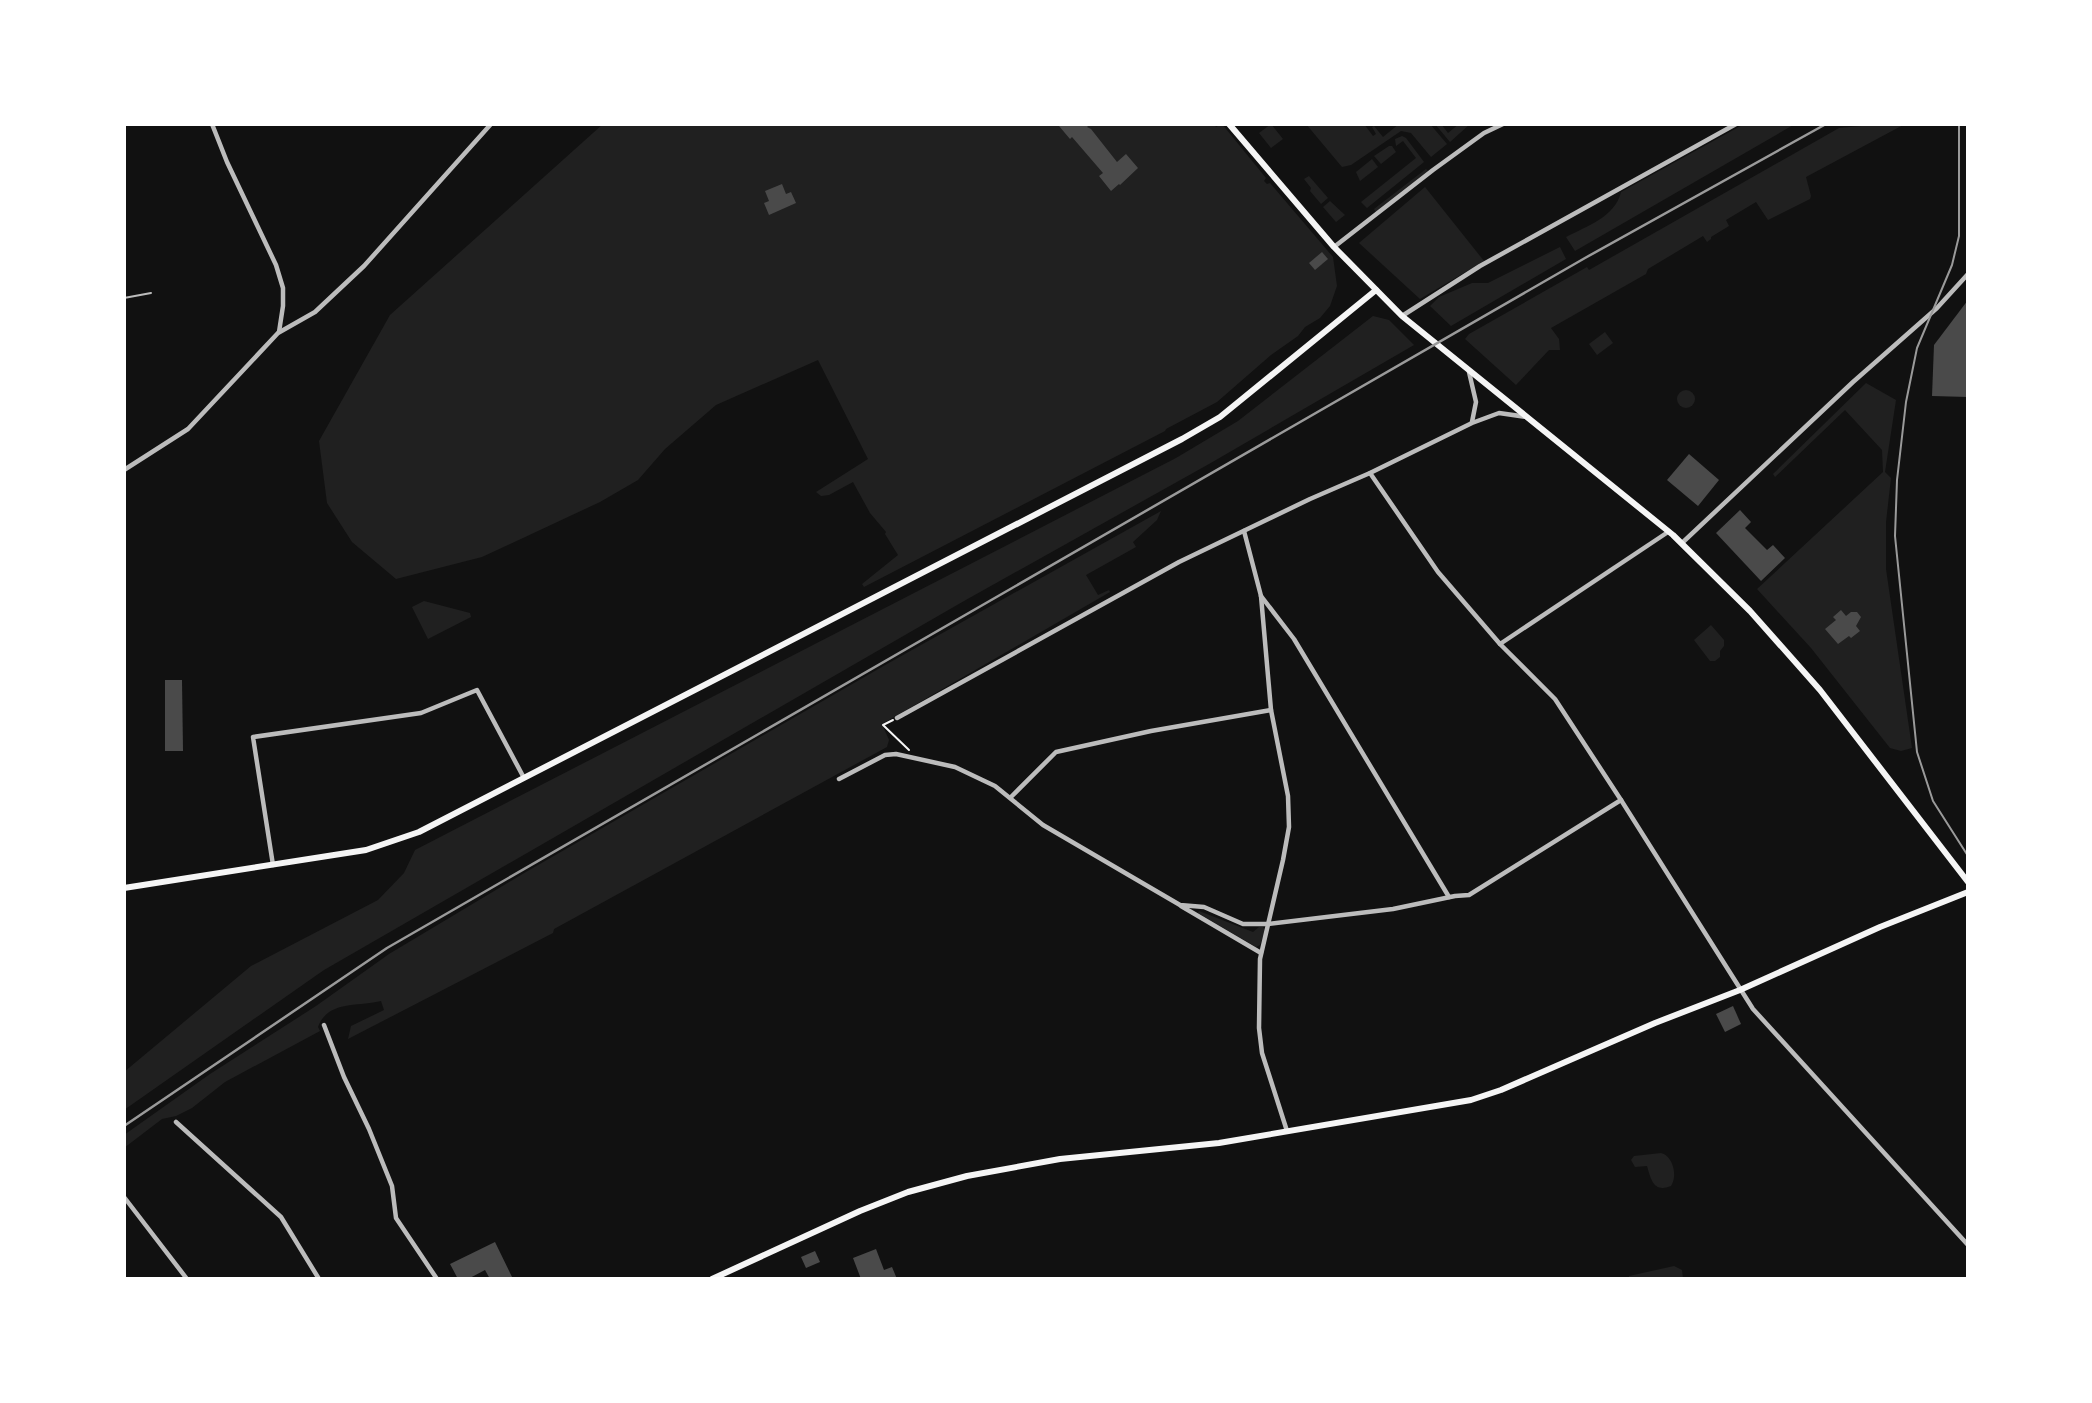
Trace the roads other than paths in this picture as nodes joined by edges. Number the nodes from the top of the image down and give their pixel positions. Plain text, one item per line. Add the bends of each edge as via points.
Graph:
1 (212, 124) edge
2 (491, 124) edge
3 (1228, 124) edge
4 (1503, 124) edge
5 (1736, 124) edge
6 (1334, 247) junction
7 (1968, 274) edge
8 (1376, 290) junction
9 (151, 293) dead end
10 (124, 298) edge
11 (1402, 316) junction
12 (278, 333) junction
13 (1469, 372) junction
14 (1527, 417) junction
15 (1472, 423) junction
16 (124, 470) edge
17 (1370, 473) junction
18 (1244, 531) junction
19 (1668, 532) junction
20 (1682, 543) junction
21 (1261, 596) junction
22 (1500, 644) junction
23 (1271, 710) junction
24 (897, 718) road end
25 (523, 778) junction
26 (839, 779) dead end
27 (1011, 797) junction
28 (1621, 800) junction
29 (273, 865) junction
30 (1968, 882) edge
31 (124, 888) edge
32 (1968, 892) edge
33 (1449, 897) junction
34 (1180, 905) junction
35 (1268, 924) junction
36 (1261, 953) junction
37 (1740, 990) junction
38 (324, 1025) dead end
39 (176, 1122) dead end
40 (1287, 1131) junction
41 (124, 1197) edge
42 (1968, 1245) edge
43 (187, 1279) edge
44 (319, 1279) edge
45 (437, 1279) edge
46 (712, 1279) edge

1 - 12 street via 276,265 283,288
2 - 12 street via 364,266 315,312
3 - 6 main road
4 - 6 street via 1433,170
5 - 11 street via 1491,260
6 - 8 main road
7 - 20 street via 1937,308
8 - 11 main road
8 - 25 main road via 1220,417 1182,439
9 - 10 lane
11 - 13 main road
12 - 16 street via 188,429
13 - 14 main road
13 - 15 street via 1476,402
14 - 15 street via 1499,413
14 - 19 main road
15 - 17 street
17 - 18 street
17 - 22 street via 1438,572
18 - 21 street
18 - 24 street via 1179,562
19 - 20 main road
19 - 22 street
20 - 30 main road via 1820,690
21 - 23 street
21 - 33 street via 1294,639
22 - 28 street via 1555,699
23 - 27 street via 1056,752
23 - 35 street via 1287,788 1289,827
25 - 29 main road via 396,841
25 - 29 street via 477,690 421,713 253,737
26 - 27 street via 895,754 955,767
27 - 34 street via 1043,825
28 - 33 street via 1469,895
28 - 37 street
29 - 31 main road
32 - 37 main road
33 - 35 street via 1393,909
34 - 35 street via 1204,907 1243,924
34 - 36 street
35 - 36 street
36 - 40 street via 1262,1053
37 - 40 main road via 1479,1097
37 - 42 street via 1752,1009
38 - 45 street via 390,1180 396,1218
39 - 44 street via 281,1217
40 - 46 main road via 1219,1143 1059,1159 967,1176 860,1211
41 - 43 street

